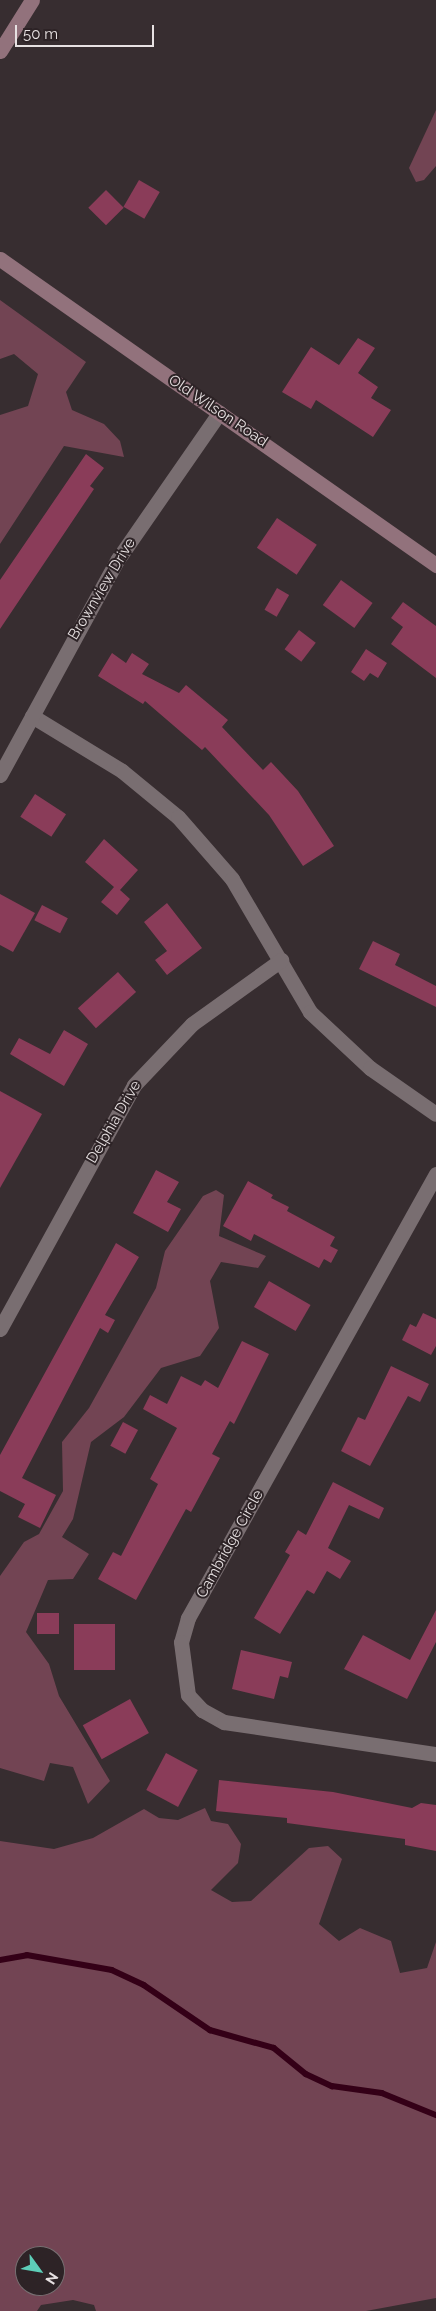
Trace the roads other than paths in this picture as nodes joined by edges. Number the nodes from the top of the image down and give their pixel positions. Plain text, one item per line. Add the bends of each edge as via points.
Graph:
1 (32, 0) edge
2 (0, 51) edge
3 (0, 259) edge
4 (218, 413) junction
5 (436, 565) edge
6 (32, 716) junction
7 (0, 775) edge
8 (281, 960) junction
9 (436, 1114) edge
10 (436, 1174) edge
11 (0, 1330) edge
12 (436, 1754) edge

1 - 2 street
3 - 4 street, Old Wilson Road
4 - 5 street, Old Wilson Road
4 - 6 street, Brownview Drive via 118,560
6 - 7 street, Brownview Drive
6 - 8 street via 122,771 178,817 232,879
8 - 9 street via 310,1012 333,1037
8 - 11 street, Delphia Drive via 192,1024 134,1085
10 - 12 street, Cambridge Circle via 188,1618 181,1642 188,1695 202,1710 224,1722

